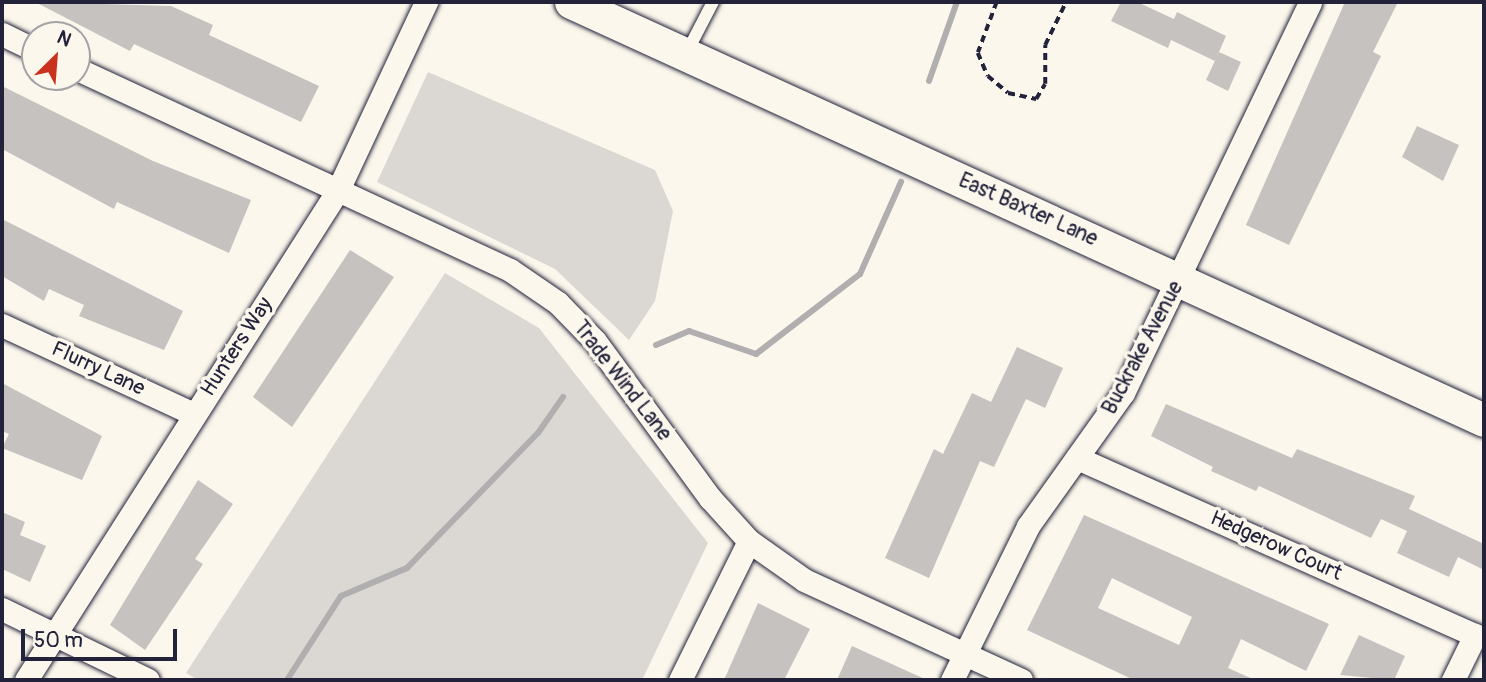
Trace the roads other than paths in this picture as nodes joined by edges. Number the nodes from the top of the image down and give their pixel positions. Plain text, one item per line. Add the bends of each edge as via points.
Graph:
1 (426, 2) edge
2 (571, 2) edge
3 (713, 2) edge
4 (1310, 2) edge
5 (2, 34) edge
6 (21, 43) edge
7 (685, 54) junction
8 (91, 75) edge
9 (338, 190) junction
10 (1178, 278) junction
11 (2, 325) edge
12 (194, 414) junction
13 (1484, 420) edge
14 (1077, 458) junction
15 (749, 541) junction
16 (2, 609) edge
17 (53, 632) junction
18 (965, 654) junction
19 (26, 680) edge
20 (148, 680) edge
21 (680, 680) edge
22 (953, 680) edge
23 (1021, 680) edge
24 (1452, 680) edge

1 - 9 street, Hunters Way
2 - 7 main road, East Baxter Lane
3 - 7 lane
4 - 10 street, Buckrake Avenue
5 - 6 street
7 - 10 main road, East Baxter Lane
8 - 9 street, Trade Wind Lane
9 - 12 street, Hunters Way
9 - 15 street, Trade Wind Lane via 510,270 558,303
10 - 13 main road, East Baxter Lane
10 - 14 street, Buckrake Avenue via 1122,393
11 - 12 street, Flurry Lane
12 - 17 street, Hunters Way
14 - 18 street, Buckrake Avenue via 1028,526
14 - 24 street, Hedgerow Court via 1475,635
15 - 18 street, Trade Wind Lane via 804,580
15 - 21 street
16 - 17 street
17 - 19 street, Hunters Way
17 - 20 street
18 - 22 street, Buckrake Avenue
18 - 23 street, Trade Wind Lane

